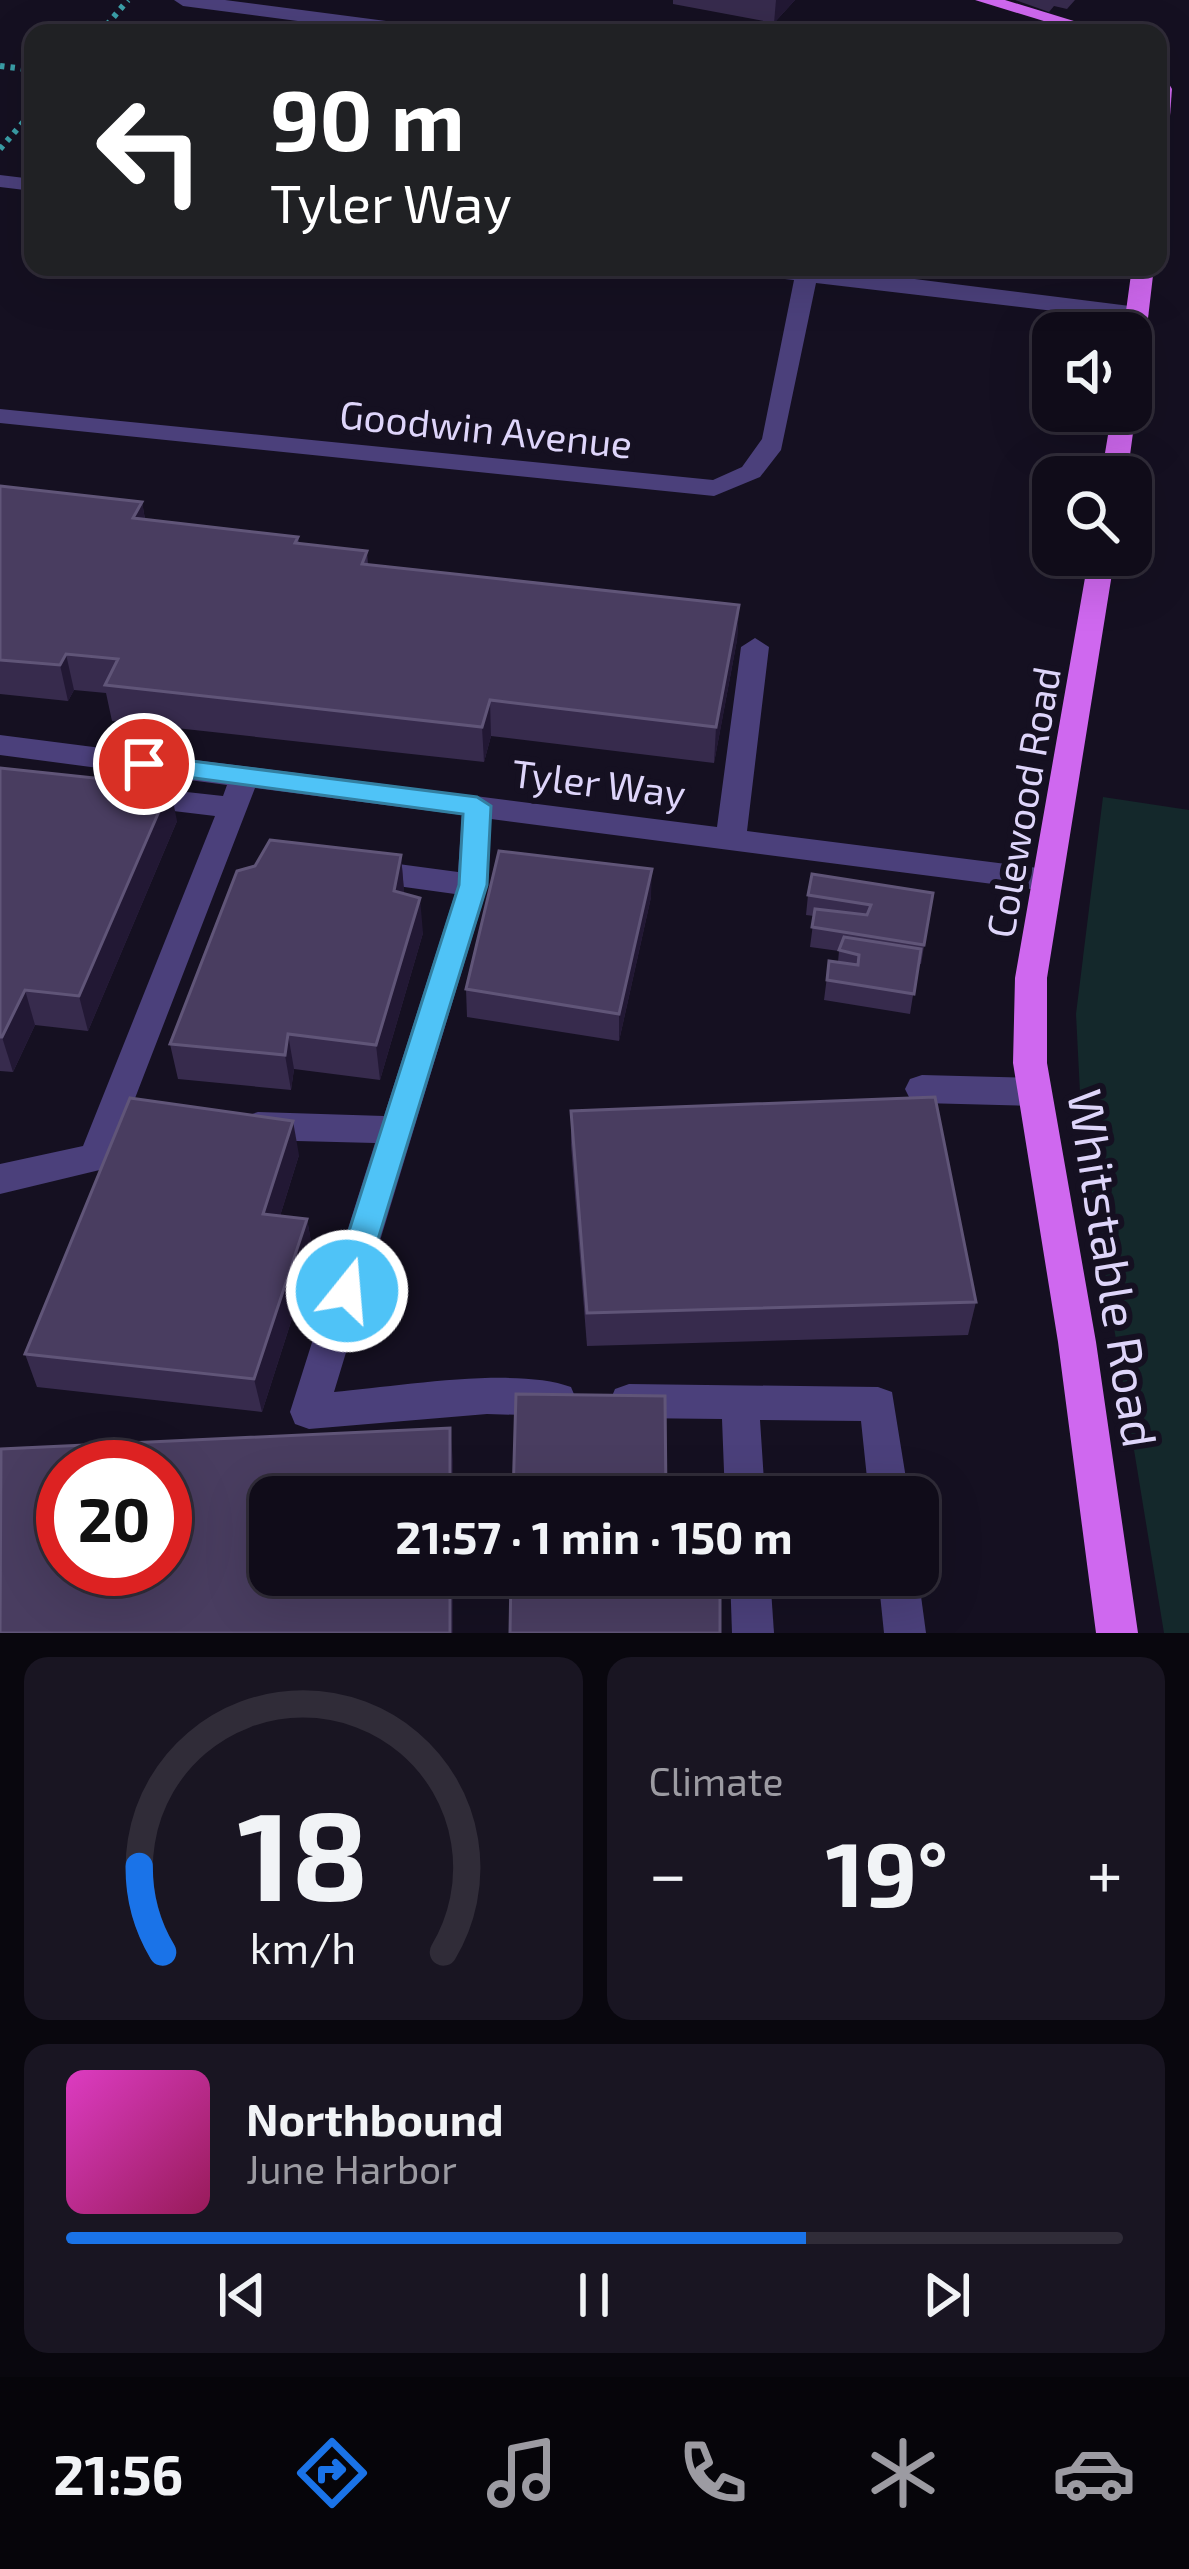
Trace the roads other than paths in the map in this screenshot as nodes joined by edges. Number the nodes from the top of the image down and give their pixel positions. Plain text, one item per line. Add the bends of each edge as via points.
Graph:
1 (184, 0) edge
2 (984, 0) edge
3 (364, 24) edge
4 (1071, 24) edge
5 (806, 276) edge
6 (845, 276) edge
7 (1142, 276) edge
8 (1123, 312) edge
9 (1138, 312) edge
10 (0, 416) edge
11 (1098, 576) edge
12 (755, 647) dead end
13 (0, 745) edge
14 (144, 764) junction
15 (239, 792) junction
16 (477, 806) junction
17 (731, 838) junction
18 (331, 866) edge
19 (1046, 880) junction
20 (473, 885) junction
21 (1031, 1077) junction
22 (922, 1089) dead end
23 (234, 1125) edge
24 (397, 1130) junction
25 (0, 1179) edge
26 (740, 1405) junction
27 (744, 1476) edge
28 (886, 1476) edge
29 (751, 1596) edge
30 (901, 1596) edge
31 (753, 1633) edge
32 (905, 1633) edge
33 (1117, 1633) edge

1 - 3 street
2 - 4 main road
5 - 10 street, Goodwin Avenue via 763,465 714,488
6 - 8 street
7 - 9 main road
11 - 19 main road, Colewood Road
12 - 17 street
13 - 14 street, Tyler Way
14 - 15 street, Tyler Way
14 - 15 street via 119,794
15 - 16 street, Tyler Way
15 - 25 street via 96,1158
16 - 17 street, Tyler Way
16 - 20 street
17 - 19 street, Tyler Way
18 - 20 street
19 - 21 main road, Colewood Road via 1031,978
20 - 24 street
21 - 22 street
21 - 33 main road, Whitstable Road
23 - 24 street
24 - 26 street via 309,1412 487,1397
26 - 27 street
26 - 28 street via 878,1405
29 - 31 street
30 - 32 street

